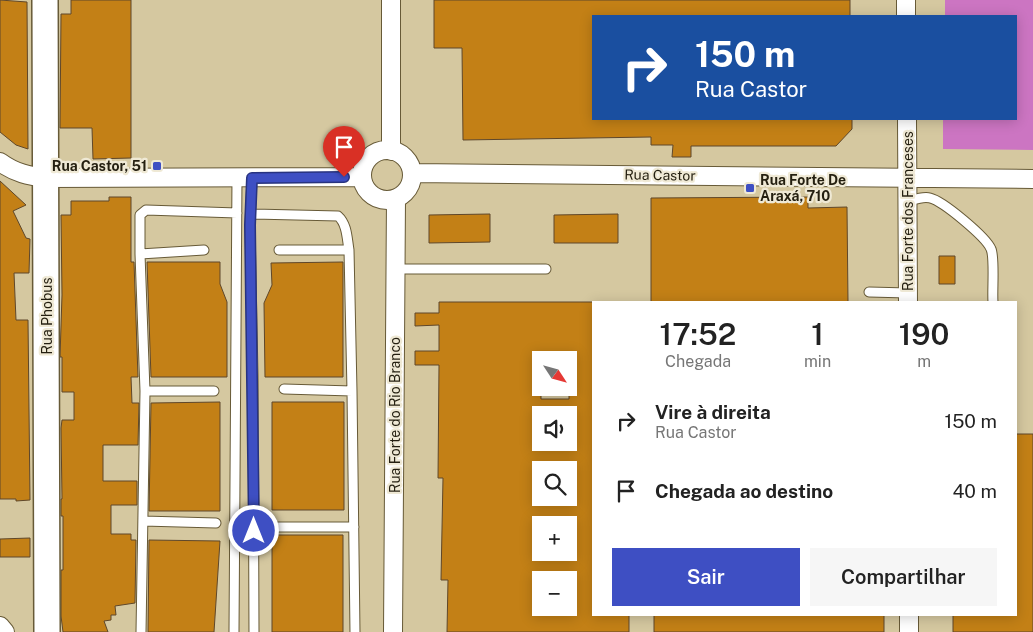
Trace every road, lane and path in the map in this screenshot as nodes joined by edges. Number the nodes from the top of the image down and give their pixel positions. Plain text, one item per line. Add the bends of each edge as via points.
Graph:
1 (45, 0) edge
2 (391, 0) edge
3 (906, 0) edge
4 (906, 15) edge
5 (907, 120) edge
6 (391, 151) junction
7 (0, 162) edge
8 (412, 173) junction
9 (362, 177) junction
10 (46, 178) junction
11 (245, 178) junction
12 (908, 178) junction
13 (1033, 179) edge
14 (396, 199) junction
15 (907, 202) junction
16 (237, 214) junction
17 (251, 214) junction
18 (204, 250) dead end
19 (278, 250) dead end
20 (349, 250) junction
21 (140, 254) junction
22 (396, 269) junction
23 (546, 269) dead end
24 (869, 292) dead end
25 (908, 298) edge
26 (992, 301) edge
27 (253, 376) junction
28 (236, 377) junction
29 (284, 389) dead end
30 (145, 391) junction
31 (214, 391) dead end
32 (352, 391) junction
33 (143, 521) junction
34 (216, 523) dead end
35 (274, 527) dead end
36 (354, 527) junction
37 (254, 531) junction
38 (235, 532) junction
39 (909, 616) edge
40 (0, 626) edge
41 (5, 632) edge
42 (48, 632) edge
43 (142, 632) edge
44 (234, 632) edge
45 (254, 632) edge
46 (355, 632) edge
47 (393, 632) edge
48 (909, 632) edge

1 - 10 street, Rua Phobus
2 - 6 street
3 - 4 street
5 - 12 street, Rua Forte dos Franceses
6 - 8 street via 405,158
6 - 9 street via 383,151 369,159
7 - 10 street via 20,173
8 - 12 street, Rua Castor
8 - 14 street via 408,188
9 - 11 street
9 - 14 street via 372,196
10 - 11 street
10 - 42 street, Rua Phobus
11 - 16 lane
11 - 17 lane
12 - 13 street, Rua Castor
12 - 15 street, Rua Forte dos Franceses
14 - 22 street, Rua Forte do Rio Branco
15 - 25 street, Rua Forte dos Franceses
15 - 26 lane via 931,198 985,238 992,250
16 - 21 lane via 146,210 140,215
16 - 28 lane
17 - 20 lane via 338,216 343,220
17 - 27 lane
18 - 21 lane
19 - 20 lane
20 - 32 lane
21 - 30 lane
22 - 23 lane
22 - 47 street, Rua Forte do Rio Branco
24 - 25 lane
27 - 28 lane
27 - 37 lane
28 - 38 lane
29 - 32 lane
30 - 31 lane
30 - 33 lane
32 - 36 lane
33 - 34 lane
33 - 43 lane
35 - 36 lane
36 - 46 lane
37 - 38 lane
37 - 45 lane
38 - 44 lane
39 - 48 street
40 - 41 street

